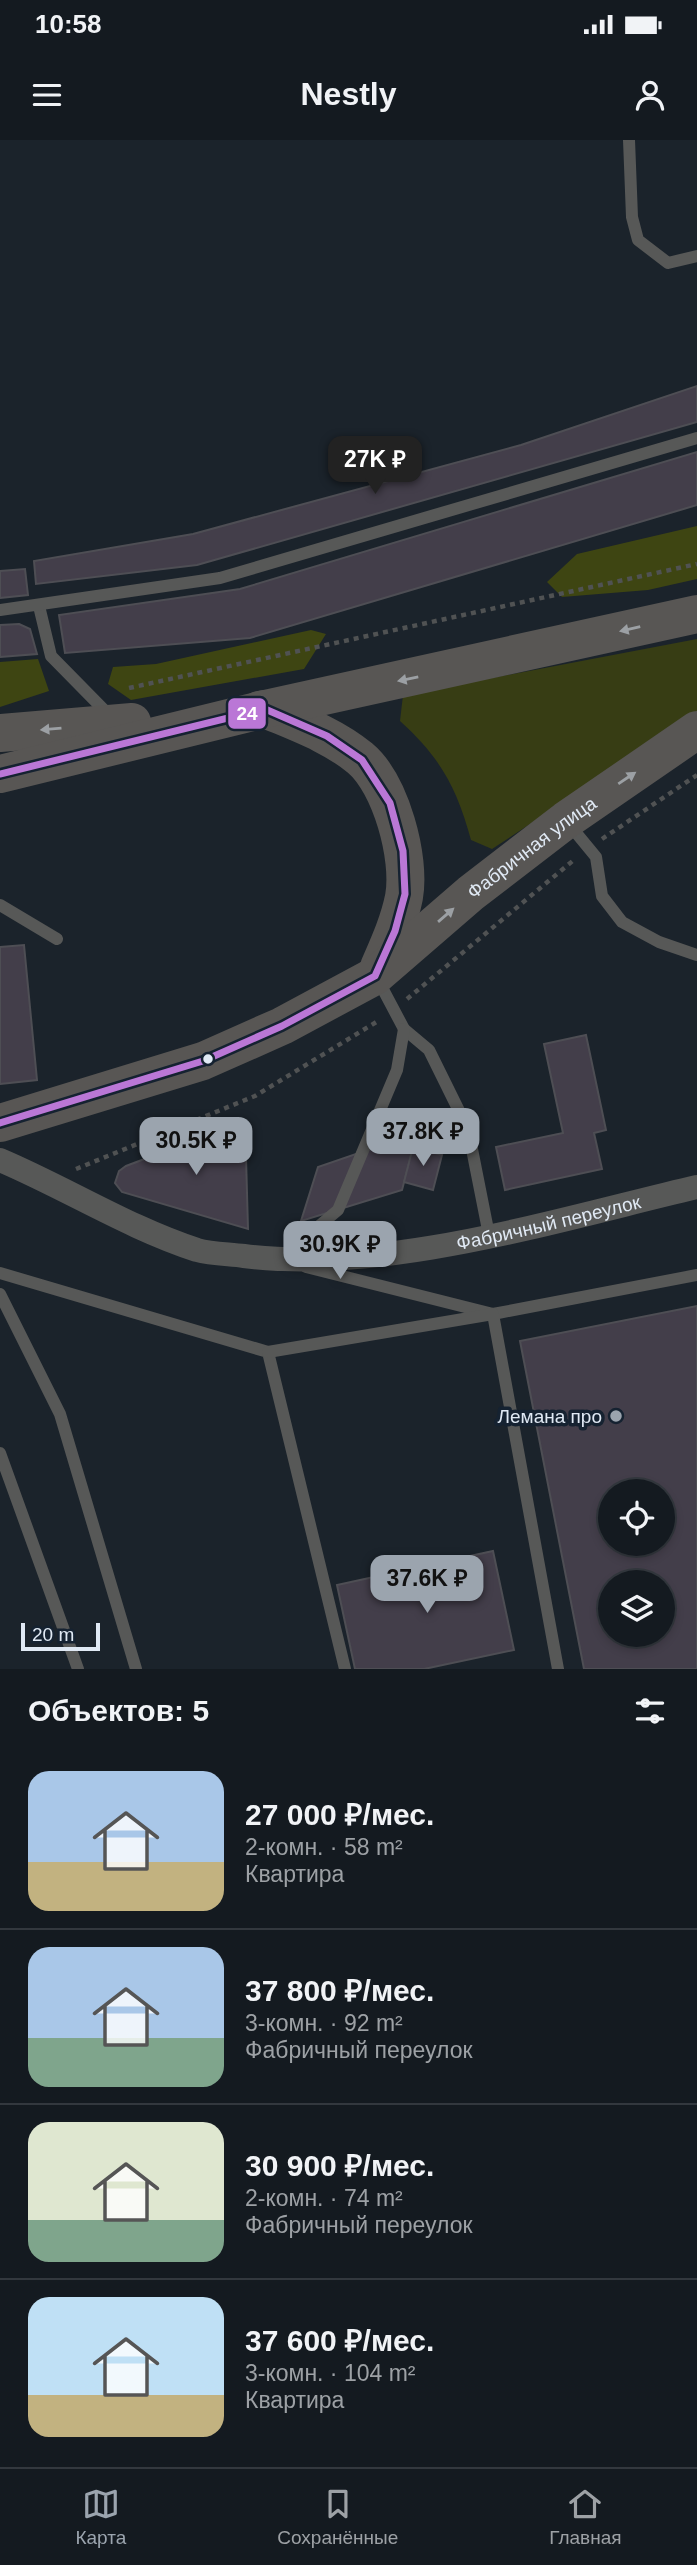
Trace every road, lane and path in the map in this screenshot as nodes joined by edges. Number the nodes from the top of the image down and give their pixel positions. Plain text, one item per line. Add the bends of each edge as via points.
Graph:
1 (629, 140) edge
2 (697, 256) edge
3 (697, 438) edge
4 (697, 564) edge
5 (39, 606) junction
6 (0, 610) edge
7 (697, 614) edge
8 (90, 696) junction
9 (265, 709) junction
10 (118, 724) junction
11 (697, 730) edge
12 (0, 733) edge
13 (9, 775) edge
14 (697, 775) edge
15 (578, 834) junction
16 (0, 905) edge
17 (57, 939) dead end
18 (697, 955) edge
19 (375, 976) junction
20 (394, 1011) junction
21 (404, 1029) junction
22 (0, 1123) edge
23 (0, 1160) edge
24 (47, 1181) junction
25 (697, 1187) edge
26 (489, 1235) junction
27 (278, 1261) junction
28 (0, 1273) edge
29 (697, 1275) edge
30 (0, 1294) edge
31 (493, 1314) junction
32 (268, 1352) junction
33 (0, 1453) edge
34 (78, 1669) edge
35 (136, 1669) edge
36 (345, 1669) edge
37 (558, 1669) edge

1 - 2 lane via 632,217 638,240 668,263
3 - 5 lane via 220,578
4 - 8 path
5 - 6 lane
5 - 8 lane via 51,656
7 -> 9 main road
8 - 10 lane
9 - 10 main road
9 - 13 main road
9 - 19 main road via 327,736 362,760 390,803 403,851 405,894
10 -> 12 main road
15 -> 11 main road, Фабричная улица
14 - 15 path
15 - 18 lane via 596,857 602,896 622,922
19 -> 15 main road, Фабричная улица via 471,893
15 - 20 path
16 - 17 lane
19 - 20 lane
19 - 22 main road, Фабричная улица via 282,1026 203,1061
20 - 21 lane
20 - 24 path via 255,1096
21 - 26 lane via 429,1050 468,1129
21 - 27 lane via 397,1070 338,1210
23 - 24 street, Фабричный переулок
24 - 27 street, Фабричный переулок via 199,1251
25 - 26 street, Фабричный переулок
26 - 27 street, Фабричный переулок via 368,1257
27 - 31 lane
28 - 32 lane
29 - 31 lane
30 - 35 lane via 60,1414
31 - 32 lane
31 - 37 lane
32 - 36 lane
33 - 34 lane

